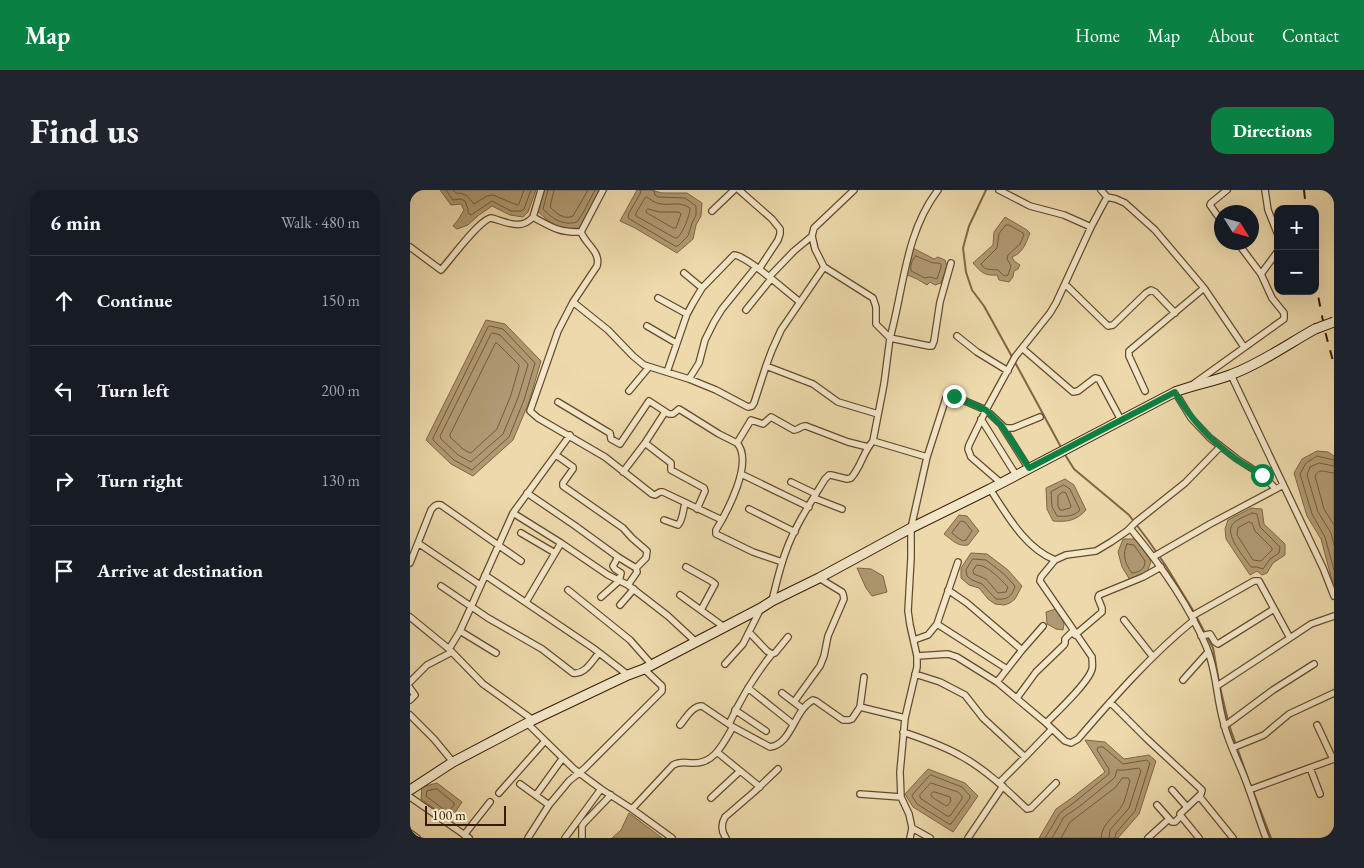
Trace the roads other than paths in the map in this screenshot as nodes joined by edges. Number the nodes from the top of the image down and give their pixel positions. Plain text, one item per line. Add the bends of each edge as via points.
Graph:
1 (541, 190) edge
2 (603, 190) edge
3 (734, 190) edge
4 (739, 190) edge
5 (854, 190) edge
6 (938, 190) edge
7 (999, 190) edge
8 (1101, 190) edge
9 (1227, 190) edge
10 (1264, 190) edge
11 (1107, 198) junction
12 (712, 211) dead end
13 (1214, 211) edge
14 (533, 217) junction
15 (1274, 225) edge
16 (1091, 228) junction
17 (581, 232) junction
18 (812, 236) junction
19 (410, 247) edge
20 (1243, 250) edge
21 (1274, 256) edge
22 (950, 263) dead end
23 (824, 267) junction
24 (757, 268) junction
25 (684, 273) dead end
26 (1261, 274) junction
27 (770, 278) junction
28 (1065, 284) junction
29 (702, 288) junction
30 (1204, 288) junction
31 (658, 298) dead end
32 (573, 302) junction
33 (800, 302) junction
34 (746, 310) dead end
35 (1175, 313) junction
36 (686, 314) junction
37 (1334, 322) edge
38 (647, 326) dead end
39 (957, 336) dead end
40 (890, 338) junction
41 (676, 343) junction
42 (1244, 347) junction
43 (1022, 348) junction
44 (766, 366) junction
45 (649, 367) junction
46 (1008, 371) junction
47 (667, 372) junction
48 (1231, 375) junction
49 (689, 379) junction
50 (1188, 387) junction
51 (1145, 390) dead end
52 (629, 391) dead end
53 (1175, 392) junction
54 (558, 402) dead end
55 (986, 410) junction
56 (665, 412) junction
57 (878, 414) junction
58 (1040, 417) dead end
59 (982, 419) junction
60 (1122, 420) junction
61 (1002, 426) junction
62 (570, 436) junction
63 (873, 441) junction
64 (645, 443) junction
65 (737, 443) junction
66 (1220, 446) junction
67 (868, 447) junction
68 (556, 455) junction
69 (927, 457) junction
70 (1029, 468) junction
71 (623, 472) junction
72 (741, 474) junction
73 (1016, 475) junction
74 (790, 482) dead end
75 (1001, 483) junction
76 (1283, 485) junction
77 (990, 489) junction
78 (1276, 489) junction
79 (527, 493) junction
80 (815, 496) junction
81 (685, 503) junction
82 (809, 507) junction
83 (697, 509) junction
84 (842, 509) dead end
85 (749, 510) dead end
86 (513, 512) junction
87 (664, 520) dead end
88 (722, 520) junction
89 (1133, 525) junction
90 (911, 528) junction
91 (795, 532) junction
92 (520, 533) dead end
93 (418, 543) junction
94 (561, 543) junction
95 (498, 545) junction
96 (555, 553) junction
97 (1156, 555) junction
98 (618, 557) junction
99 (1055, 560) junction
100 (521, 561) dead end
101 (782, 562) junction
102 (958, 562) dead end
103 (410, 563) edge
104 (686, 567) dead end
105 (1161, 567) junction
106 (636, 568) junction
107 (485, 575) junction
108 (819, 578) junction
109 (619, 581) junction
110 (480, 585) junction
111 (628, 585) junction
112 (441, 586) dead end
113 (634, 589) junction
114 (568, 590) dead end
115 (948, 590) junction
116 (680, 595) dead end
117 (1334, 596) edge
118 (601, 597) dead end
119 (772, 601) junction
120 (526, 602) junction
121 (620, 605) dead end
122 (471, 607) junction
123 (761, 608) junction
124 (1274, 609) junction
125 (701, 610) junction
126 (1194, 616) junction
127 (1334, 616) edge
128 (411, 620) edge
129 (1124, 620) dead end
130 (937, 624) junction
131 (1043, 626) dead end
132 (724, 627) junction
133 (460, 631) junction
134 (749, 632) junction
135 (1074, 633) junction
136 (1204, 635) junction
137 (788, 637) dead end
138 (1290, 638) junction
139 (914, 640) junction
140 (696, 642) junction
141 (1022, 650) junction
142 (450, 651) junction
143 (1208, 652) junction
144 (496, 653) dead end
145 (599, 653) junction
146 (772, 654) junction
147 (917, 656) junction
148 (1154, 657) junction
149 (652, 664) junction
150 (725, 664) dead end
151 (1314, 664) dead end
152 (644, 669) junction
153 (1007, 669) junction
154 (915, 674) junction
155 (628, 675) junction
156 (864, 677) dead end
157 (1183, 680) dead end
158 (410, 682) edge
159 (997, 682) junction
160 (1220, 684) junction
161 (410, 688) edge
162 (748, 688) junction
163 (782, 693) dead end
164 (1334, 693) edge
165 (1016, 698) junction
166 (410, 700) edge
167 (794, 702) junction
168 (1110, 702) junction
169 (860, 707) junction
170 (802, 709) junction
171 (735, 710) junction
172 (410, 715) edge
173 (905, 718) junction
174 (530, 721) junction
175 (1046, 722) junction
176 (794, 724) junction
177 (1227, 724) junction
178 (1316, 725) dead end
179 (680, 726) dead end
180 (731, 726) junction
181 (1052, 729) junction
182 (766, 731) dead end
183 (903, 732) junction
184 (544, 741) junction
185 (1235, 747) junction
186 (717, 752) junction
187 (1025, 757) junction
188 (562, 759) junction
189 (1334, 759) edge
190 (454, 762) junction
191 (1310, 768) junction
192 (778, 769) dead end
193 (740, 771) junction
194 (580, 774) junction
195 (1056, 783) dead end
196 (520, 784) dead end
197 (1001, 785) junction
198 (760, 787) junction
199 (601, 789) junction
200 (1251, 789) junction
201 (410, 790) edge
202 (1172, 790) dead end
203 (499, 793) dead end
204 (860, 794) dead end
205 (1320, 794) dead end
206 (536, 795) junction
207 (611, 795) junction
208 (1199, 796) junction
209 (410, 797) edge
210 (901, 797) junction
211 (711, 798) dead end
212 (490, 802) dead end
213 (549, 805) junction
214 (1157, 805) dead end
215 (1187, 807) junction
216 (632, 809) junction
217 (1181, 816) junction
218 (1169, 819) junction
219 (912, 828) junction
220 (410, 833) edge
221 (467, 837) edge
222 (417, 838) edge
223 (528, 838) edge
224 (565, 838) edge
225 (582, 838) edge
226 (672, 838) edge
227 (726, 838) edge
228 (910, 838) edge
229 (930, 838) edge
230 (968, 838) edge
231 (1148, 838) edge
232 (1200, 838) edge
233 (1232, 838) edge
234 (1265, 838) edge

1 - 14 street
2 - 17 street
3 - 12 street
4 - 24 street via 780,229 778,240
5 - 18 street via 817,224
6 - 40 street via 927,206 906,260
7 - 16 street via 1030,206 1064,215
8 - 11 street
9 - 13 street via 1211,203
10 - 15 street
11 - 16 street
11 - 30 street via 1124,203 1149,225
14 - 17 street via 564,232
14 - 19 street via 522,225 488,218 441,270
16 - 28 street
17 - 32 street via 598,261
18 - 23 street
18 - 27 street
20 - 26 street
21 - 26 street
22 - 40 street via 932,346
23 - 33 street
23 - 40 street via 873,298 876,324
24 - 27 street
24 - 29 street via 734,255
24 - 49 street via 714,322
25 - 29 street
26 - 42 street via 1285,316
27 - 33 street
27 - 34 street
28 - 35 street via 1108,326 1151,290
28 - 43 street via 1050,313
29 - 36 street
30 - 35 street
30 - 42 street
31 - 36 street
32 - 45 street
32 - 62 street via 558,331 530,411
33 - 44 street via 781,330
35 - 51 street via 1129,352
36 - 41 street
37 - 48 main road, bridge
38 - 41 street
39 - 46 street
40 - 57 street
41 - 47 street
42 - 50 street
43 - 46 street
43 - 60 street via 1073,392 1095,378 1099,379
44 - 49 street via 750,407
44 - 57 street via 813,384 838,402
45 - 47 street
45 - 52 street
46 - 55 street
47 - 49 street
48 - 50 main road
48 - 76 street
50 - 53 main road
53 - 60 main road
53 - 66 street via 1191,418
54 - 56 street via 608,432 611,439 620,444 648,402
55 - 59 street
55 - 61 street
55 - 69 street via 954,396 947,397
56 - 64 street
56 - 65 street via 671,415 679,409
57 - 63 street
58 - 61 street via 1013,428
59 - 73 street
59 - 75 street via 969,445 969,452
60 - 70 main road
61 - 70 street
62 - 68 street
62 - 71 street
63 - 67 street
63 - 69 street
64 - 71 street
64 - 83 street via 670,462 671,470 704,488
65 - 67 street via 751,420 762,424 771,417 794,430 806,426
65 - 72 street via 743,452
66 - 78 street via 1262,475
66 - 89 street via 1185,483
67 - 80 street via 851,478 829,475
68 - 79 street
68 - 106 street via 573,467 563,486 622,528 647,551 646,558
69 - 90 street
70 - 73 main road
71 - 81 street via 652,494 663,492
72 - 82 street
72 - 88 street
73 - 75 main road
74 - 80 street
75 - 77 main road
76 - 78 street
76 - 117 street
77 - 90 main road
77 - 99 street via 1026,540
78 - 97 street
79 - 86 street
79 - 98 street
80 - 82 street
80 - 84 street
81 - 83 street
81 - 87 street via 679,525
82 - 91 street
83 - 88 street
85 - 91 street
86 - 94 street
86 - 95 street
88 - 101 street via 715,532 718,536
89 - 97 street
89 - 99 street via 1096,551 1066,555
90 - 108 main road
90 - 139 street via 908,611
91 - 101 street
92 - 96 street
93 - 95 street via 431,510 438,504
93 - 103 street
93 - 110 street
94 - 96 street
94 - 109 street
95 - 100 street
95 - 107 street
96 - 120 street
97 - 105 street
98 - 106 street
98 - 109 street via 614,566 621,573
99 - 135 street via 1040,581
101 - 119 street
102 - 115 street
104 - 125 street via 715,584
105 - 126 street
105 - 135 street via 1099,595 1102,612
106 - 111 street via 637,572
107 - 110 street
107 - 120 street
108 - 119 main road
108 - 167 street via 842,592 844,599 828,636 820,666
109 - 111 street
109 - 118 street
110 - 122 street
111 - 113 street
112 - 122 street
113 - 121 street
113 - 140 street
114 - 149 street via 630,640
115 - 130 street
115 - 141 street
116 - 125 street
119 - 123 main road
120 - 145 street
122 - 133 street
122 - 145 street via 542,649 573,673 584,671
123 - 132 main road
123 - 134 street
124 - 126 street via 1261,584 1254,581
124 - 136 street via 1218,644 1210,634
124 - 138 street
125 - 132 street
126 - 136 street
126 - 148 street
127 - 138 street via 1311,624
128 - 142 street
129 - 148 street
130 - 139 street via 928,634
130 - 153 street
131 - 141 street
132 - 140 main road
133 - 142 street
133 - 144 street
134 - 146 street
134 - 150 street
135 - 165 street via 1065,638 1064,645 1036,672
135 - 175 street via 1092,658 1092,670 1085,682
136 - 143 street
137 - 146 street
138 - 160 street
139 - 147 street
140 - 149 main road
141 - 153 street
142 - 158 street via 427,665
142 - 174 street
143 - 157 street
143 - 160 street
145 - 155 street
146 - 162 street
147 - 154 street
147 - 159 street via 952,655
148 - 168 street
149 - 152 main road
151 - 177 street
152 - 155 main road
152 - 194 street via 662,686 662,691
153 - 159 street
154 - 173 street
154 - 187 street via 965,695 983,718
155 - 174 main road
156 - 169 street
159 - 165 street
160 - 177 street via 1220,710
161 - 166 street via 415,695
162 - 171 street
162 - 176 street
163 - 167 street
164 - 185 street via 1289,714 1264,735
165 - 175 street
167 - 170 street
168 - 181 street via 1074,742 1068,743
168 - 208 street via 1200,787 1202,792
169 - 170 street via 849,720 816,701 810,701
169 - 173 street
170 - 176 street
171 - 180 street
171 - 182 street
172 - 190 street
173 - 183 street
174 - 184 street
174 - 190 main road
175 - 181 street
176 - 180 street via 778,745 770,747
177 - 185 street
178 - 189 street
179 - 180 street via 699,705
180 - 186 street
181 - 187 street
183 - 197 street via 962,756
183 - 210 street
184 - 188 street
184 - 203 street
185 - 200 street
186 - 193 street
186 - 216 street via 702,763 673,765
187 - 197 street
188 - 194 street
188 - 206 street
189 - 191 street
190 - 201 main road
191 - 200 street
191 - 205 street
192 - 198 street
193 - 198 street
193 - 211 street
194 - 199 street
194 - 213 street via 573,777
195 - 197 street via 1029,809
196 - 206 street
197 - 230 street
198 - 227 street via 725,816 722,829
199 - 207 street
199 - 224 street
200 - 234 street
202 - 215 street
204 - 210 street
206 - 213 street
207 - 216 street
207 - 225 street via 584,823
208 - 215 street
208 - 233 street
209 - 221 street
210 - 219 street
212 - 221 street
213 - 223 street
214 - 218 street
215 - 217 street
216 - 226 street
217 - 218 street via 1174,822
217 - 232 street
218 - 231 street
219 - 228 street
219 - 229 street
220 - 222 street

